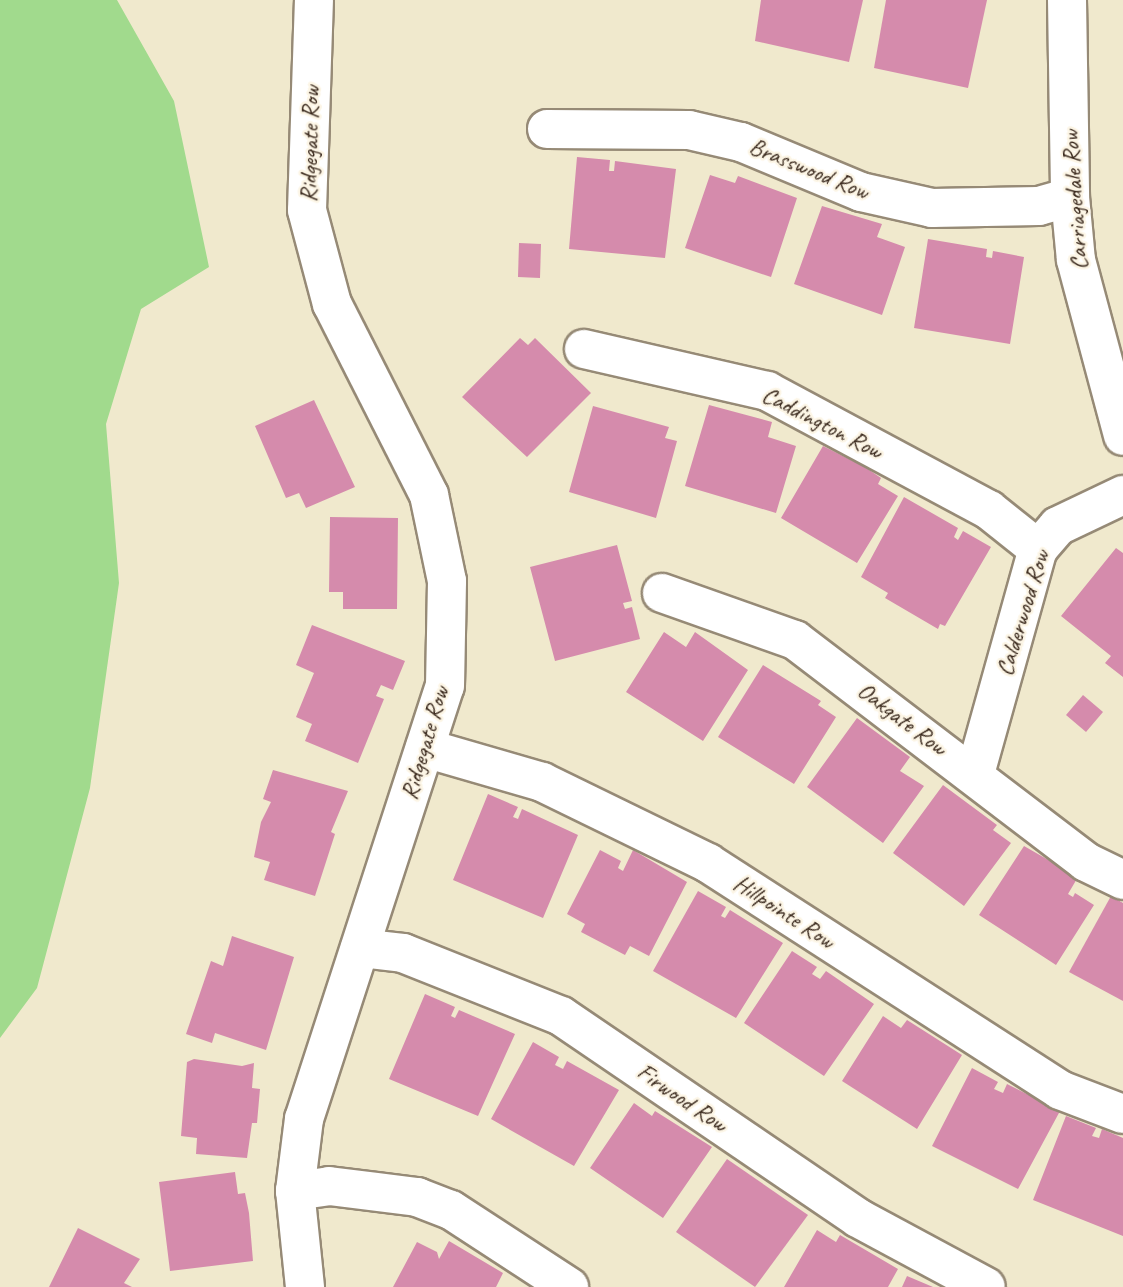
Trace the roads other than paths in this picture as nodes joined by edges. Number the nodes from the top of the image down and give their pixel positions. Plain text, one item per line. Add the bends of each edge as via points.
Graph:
1 (314, 0) edge
2 (1068, 0) edge
3 (547, 129) dead end
4 (1070, 197) junction
5 (584, 349) dead end
6 (1123, 436) edge
7 (1123, 495) edge
8 (1038, 548) junction
9 (662, 593) dead end
10 (425, 748) junction
11 (975, 774) junction
12 (1123, 880) edge
13 (360, 948) junction
14 (1123, 1114) edge
15 (295, 1191) junction
16 (304, 1287) edge
17 (569, 1287) edge
18 (986, 1287) edge

1 - 10 street, Ridgegate Row via 307,210 332,304 429,495 447,581 444,686
2 - 4 street, Carriagedale Row
3 - 4 street, Brasswood Row via 689,130 741,142 861,192 932,208 1039,206
4 - 6 street, Carriagedale Row via 1076,260
5 - 8 street, Caddington Row via 767,391 989,510
7 - 8 street, Calderwood Row via 1058,526
8 - 11 street, Calderwood Row
9 - 11 street, Oakgate Row via 795,640
10 - 13 street, Ridgegate Row
10 - 14 street, Hillpointe Row via 542,782 708,863 1060,1090
11 - 12 street, Oakgate Row via 1086,862
13 - 15 street, Ridgegate Row via 304,1119
13 - 18 street, Firwood Row via 403,953 561,1016 858,1218
15 - 16 street, Ridgegate Row
15 - 17 street via 329,1186 417,1197 452,1210

